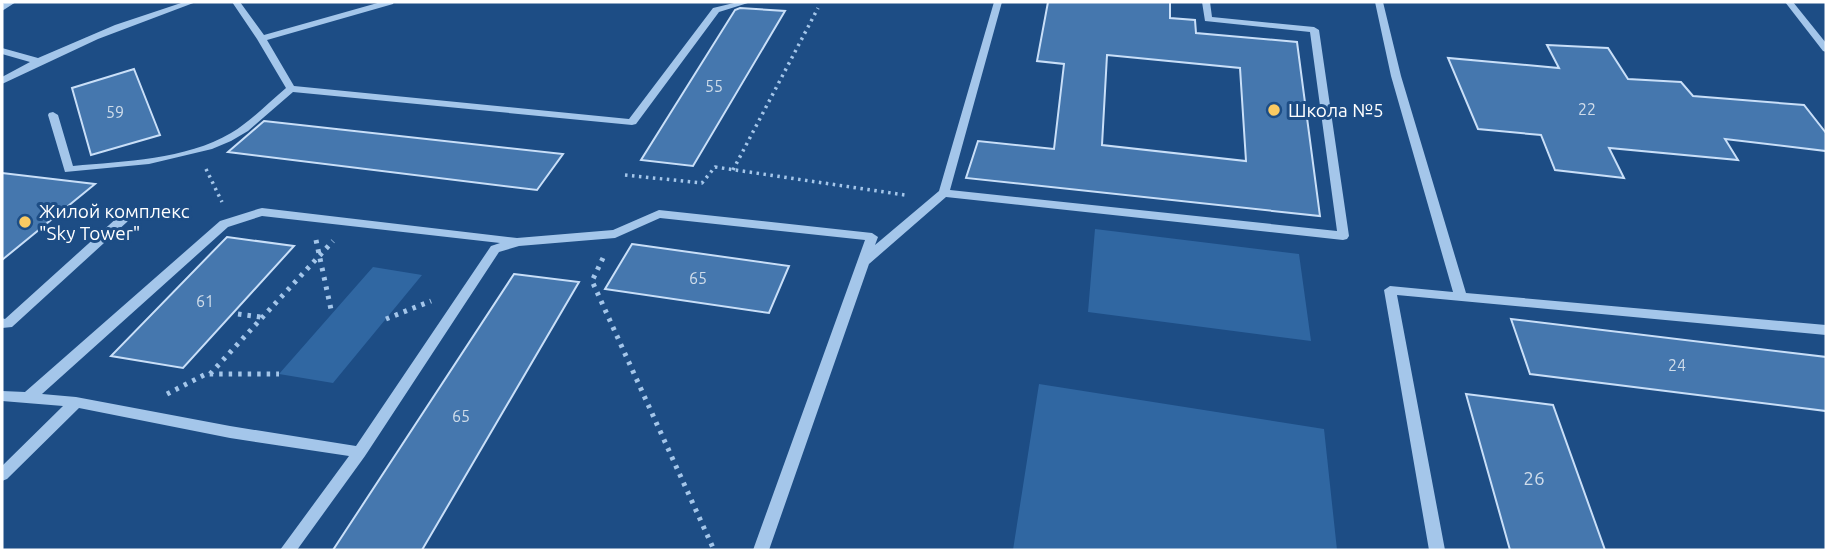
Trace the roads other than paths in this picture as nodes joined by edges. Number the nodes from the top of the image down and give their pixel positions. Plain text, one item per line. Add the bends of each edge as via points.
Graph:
1 (12, 2) edge
2 (192, 2) edge
3 (236, 2) edge
4 (390, 2) edge
5 (747, 2) edge
6 (998, 2) edge
7 (1206, 2) edge
8 (1379, 2) edge
9 (1790, 2) edge
10 (2, 8) edge
11 (262, 39) junction
12 (1826, 49) edge
13 (2, 51) edge
14 (37, 61) junction
15 (2, 81) edge
16 (291, 89) junction
17 (54, 115) dead end
18 (940, 197) junction
19 (123, 219) dead end
20 (519, 242) junction
21 (863, 261) junction
22 (1461, 296) junction
23 (2, 323) edge
24 (1826, 330) edge
25 (2, 396) edge
26 (27, 399) junction
27 (76, 402) junction
28 (360, 452) junction
29 (2, 475) edge
30 (288, 550) edge
31 (761, 550) edge
32 (1437, 550) edge

1 - 10 street
2 - 14 street via 131,21
3 - 11 street
4 - 11 street
5 - 16 street via 716,10 632,122
6 - 18 street
7 - 18 street via 1208,19 1314,30 1343,236
8 - 22 street via 1396,76
9 - 12 street
11 - 16 street
13 - 14 street
14 - 15 street
16 - 17 street via 229,138 197,150 164,159 68,170
18 - 21 street
19 - 23 street via 7,324
20 - 21 street via 615,234 659,214 872,237
20 - 26 street via 262,212 224,224
20 - 28 street via 495,249
21 - 31 street
22 - 24 street
22 - 32 street via 1390,290
25 - 26 street
26 - 27 street
27 - 28 street
27 - 29 street
28 - 30 lane

